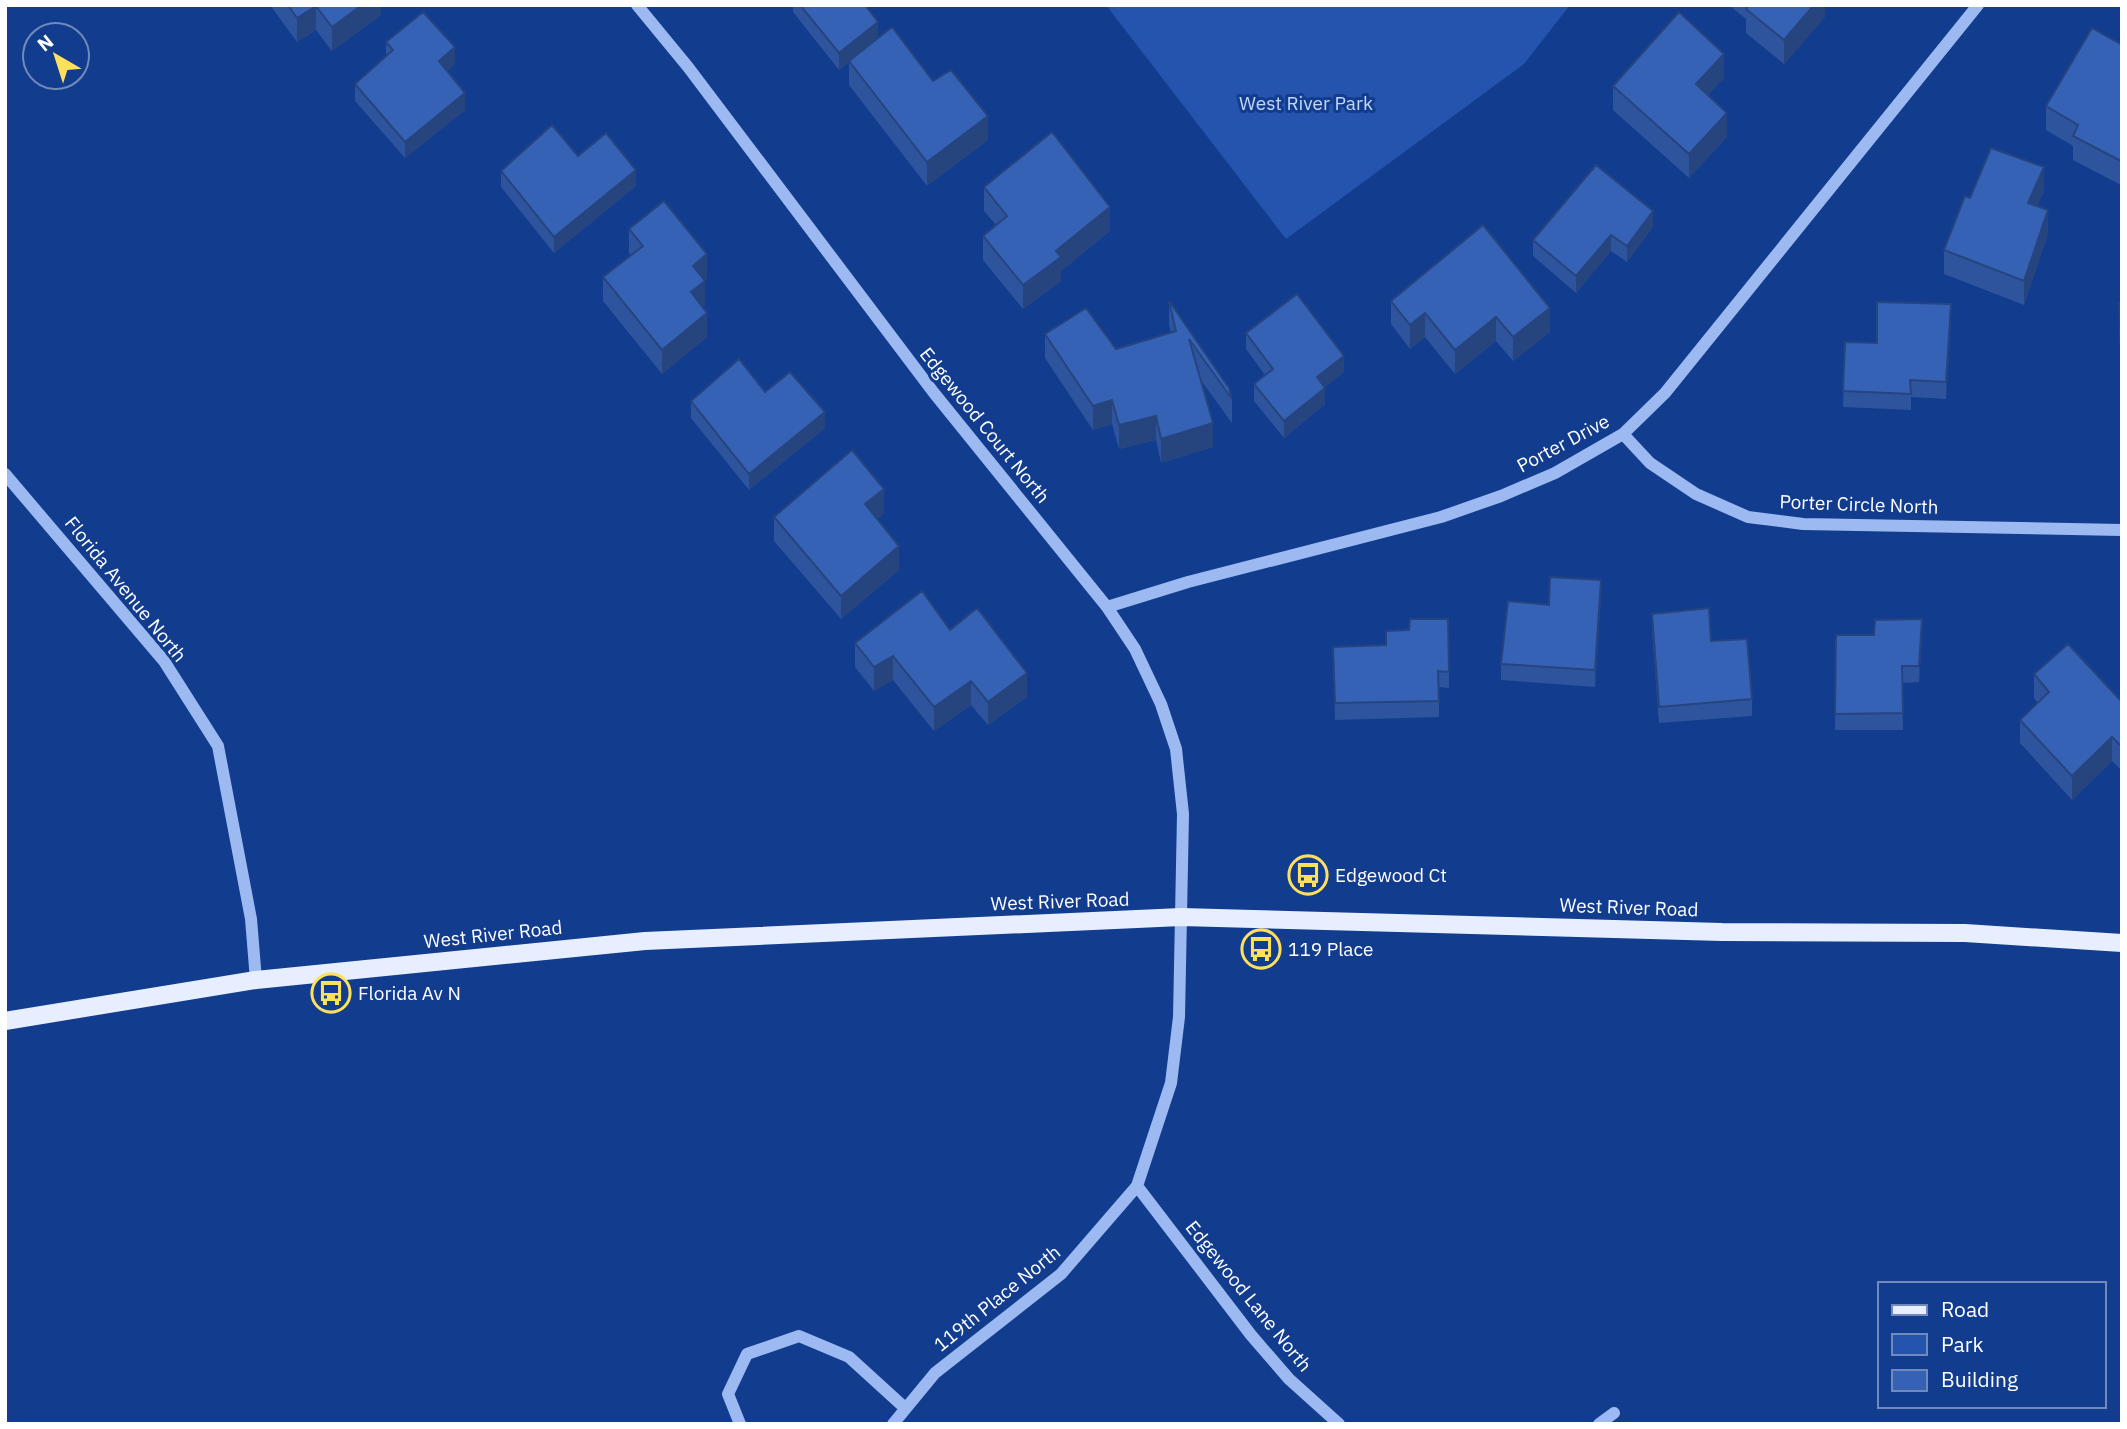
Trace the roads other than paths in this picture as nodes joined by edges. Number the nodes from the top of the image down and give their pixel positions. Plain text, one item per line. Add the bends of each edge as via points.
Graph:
1 (637, 5) edge
2 (1978, 5) edge
3 (1623, 434) junction
4 (5, 474) edge
5 (2122, 530) edge
6 (1107, 607) junction
7 (1181, 917) junction
8 (2122, 943) edge
9 (256, 980) junction
10 (5, 1021) edge
11 (1137, 1186) junction
12 (905, 1408) junction
13 (1614, 1413) dead end
14 (740, 1424) edge
15 (893, 1424) edge
16 (1339, 1424) edge
17 (1599, 1424) edge

1 - 6 street, Edgewood Court North via 934,393
2 - 3 street, Porter Drive via 1665,393
3 - 5 street, Porter Circle North via 1650,463 1696,494 1748,517 1803,524
3 - 6 street, Porter Drive via 1555,473 1441,517
4 - 9 street, Florida Avenue North via 164,661 218,746 251,919
6 - 7 street, Edgewood Court North via 1135,649 1176,749 1183,814
7 - 8 main road, West River Road via 1722,932 1965,933
7 - 9 main road, West River Road via 645,941
7 - 11 street, 119th Place North via 1179,1017 1171,1083
9 - 10 main road, West River Road
11 - 12 street, 119th Place North via 1061,1274 936,1373
11 - 16 street, Edgewood Lane North via 1251,1335 1289,1379
12 - 14 street via 849,1356 799,1336 747,1354 728,1394
12 - 15 street, 119th Place North
13 - 17 street

